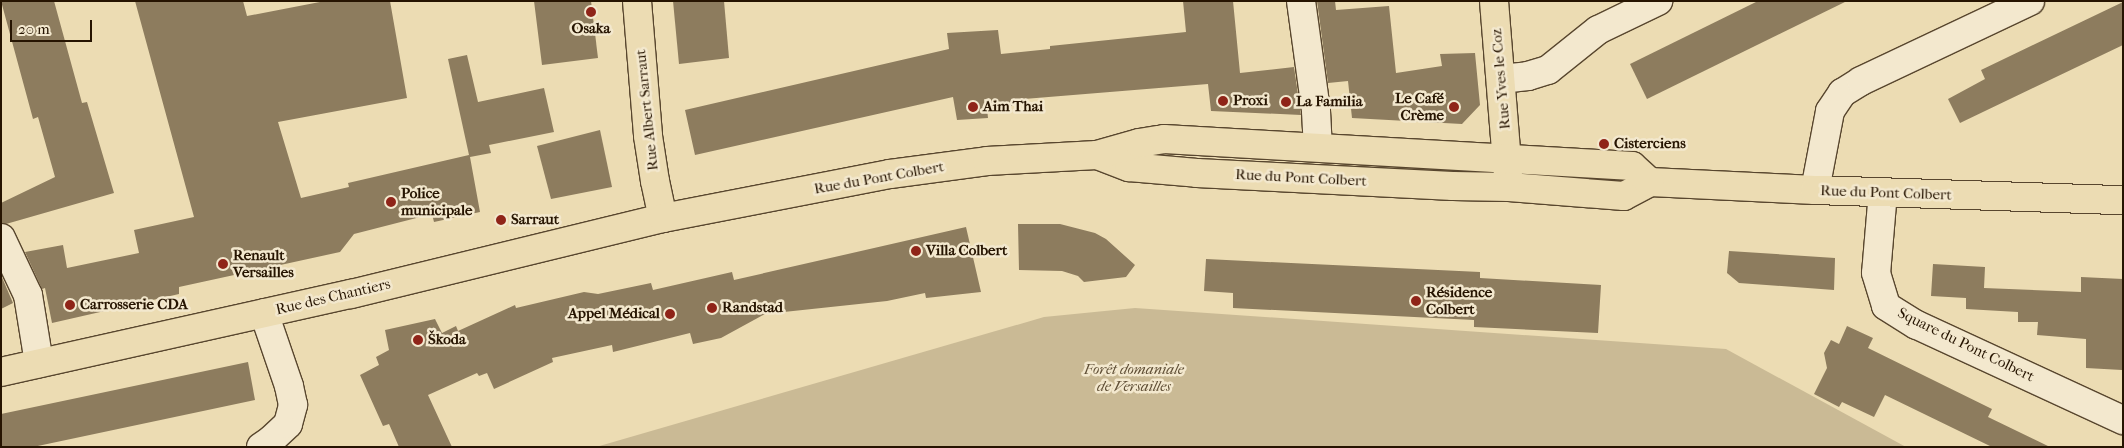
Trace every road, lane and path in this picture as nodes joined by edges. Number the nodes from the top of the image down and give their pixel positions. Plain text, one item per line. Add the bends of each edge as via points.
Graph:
1 (638, 1) edge
2 (1302, 1) edge
3 (1494, 1) edge
4 (1658, 1) edge
5 (2030, 1) edge
6 (1501, 80) junction
7 (1318, 147) junction
8 (1097, 155) junction
9 (1507, 157) junction
10 (1650, 182) junction
11 (1509, 187) junction
12 (1815, 190) junction
13 (1883, 192) junction
14 (2123, 200) edge
15 (664, 218) junction
16 (1, 238) edge
17 (264, 313) junction
18 (39, 363) junction
19 (1, 372) edge
20 (2123, 420) edge
21 (261, 447) edge

1 - 15 main road, Rue Albert Sarraut via 648,136
2 - 7 street
3 - 6 main road, Rue Yves le Coz
4 - 6 street via 1598,30 1548,70
5 - 12 street via 1842,93 1830,111
6 - 9 main road, Rue Yves le Coz
7 - 8 main road, Rue du Pont Colbert via 1164,139 1139,142
7 - 9 main road, Rue du Pont Colbert
8 - 11 main road, Rue du Pont Colbert via 1129,166 1187,172
8 - 15 main road, Rue du Pont Colbert via 987,161 890,174
9 - 10 main road, Rue du Pont Colbert via 1632,166
9 - 11 main road
10 - 11 main road, Rue du Pont Colbert via 1624,196
10 - 12 main road, Rue du Pont Colbert
12 - 13 main road, Rue du Pont Colbert
13 - 14 main road, Rue du Pont Colbert
13 - 20 street, Square du Pont Colbert via 1876,273 1886,306 1917,325
15 - 17 main road, Rue des Chantiers
16 - 18 street via 28,295
17 - 18 main road, Rue des Chantiers
17 - 21 street via 293,405 288,424
18 - 19 main road, Rue des Chantiers

